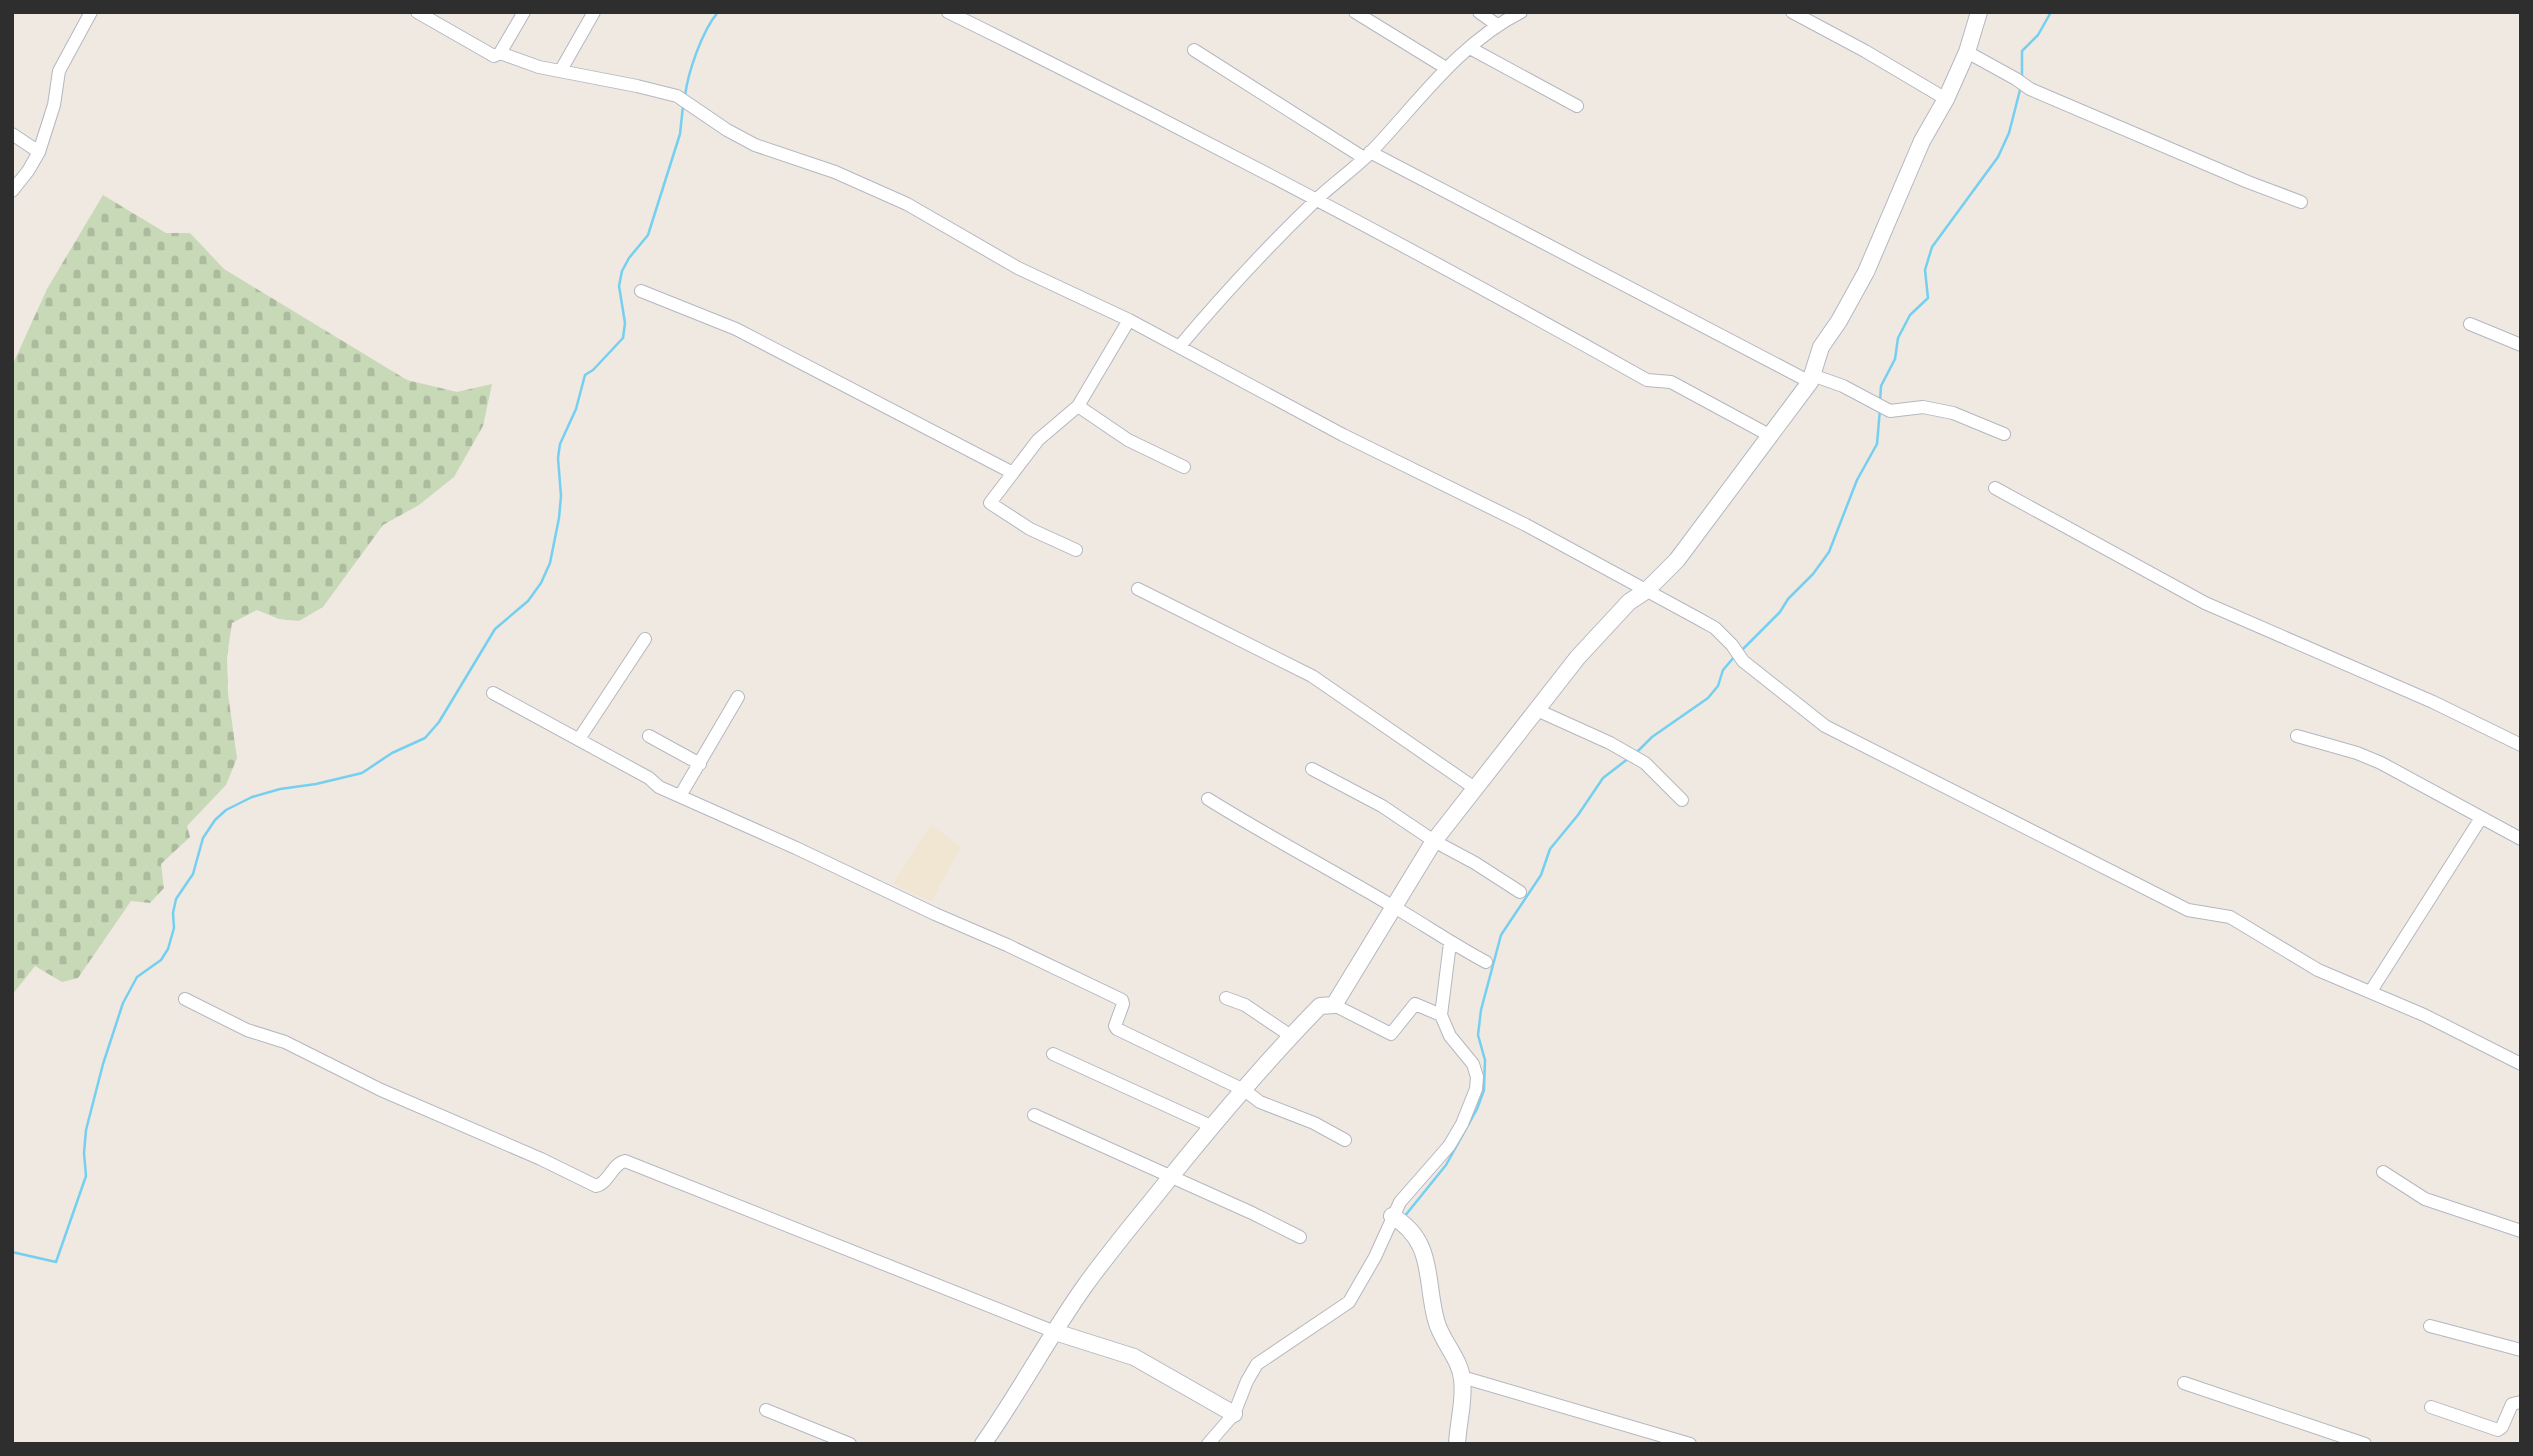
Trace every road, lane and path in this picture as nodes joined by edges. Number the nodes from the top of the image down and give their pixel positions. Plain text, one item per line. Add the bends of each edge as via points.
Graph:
1 (91, 12) edge
2 (417, 12) edge
3 (524, 12) edge
4 (594, 12) edge
5 (948, 12) edge
6 (1355, 12) edge
7 (1479, 12) edge
8 (1521, 12) edge
9 (1792, 12) edge
10 (1979, 12) edge
11 (1497, 25) junction
12 (1470, 48) junction
13 (1194, 50) dead end
14 (1967, 52) junction
15 (500, 53) junction
16 (1446, 68) junction
17 (561, 70) junction
18 (1946, 99) junction
19 (1577, 106) dead end
20 (12, 134) edge
21 (38, 152) junction
22 (1367, 155) junction
23 (12, 191) edge
24 (1315, 200) junction
25 (2301, 202) dead end
26 (641, 291) dead end
27 (1129, 320) junction
28 (2470, 324) dead end
29 (2521, 345) edge
30 (1179, 347) junction
31 (1811, 378) junction
32 (1078, 406) junction
33 (2004, 434) dead end
34 (1769, 435) junction
35 (1184, 467) dead end
36 (1013, 473) junction
37 (1995, 488) dead end
38 (1076, 550) dead end
39 (1138, 589) dead end
40 (1647, 590) junction
41 (645, 639) dead end
42 (493, 692) dead end
43 (738, 697) dead end
44 (1537, 710) junction
45 (649, 736) dead end
46 (2297, 736) dead end
47 (579, 739) junction
48 (2521, 745) edge
49 (700, 764) junction
50 (1311, 769) dead end
51 (1476, 789) junction
52 (680, 796) junction
53 (1208, 799) dead end
54 (1682, 800) dead end
55 (2481, 818) junction
56 (2521, 839) edge
57 (1434, 841) junction
58 (1520, 892) dead end
59 (1394, 907) junction
60 (1450, 943) junction
61 (1486, 962) dead end
62 (2371, 991) junction
63 (1226, 998) dead end
64 (185, 999) dead end
65 (1334, 1005) junction
66 (1441, 1015) junction
67 (1291, 1036) junction
68 (1053, 1054) dead end
69 (2521, 1064) edge
70 (1244, 1090) junction
71 (1034, 1115) dead end
72 (1211, 1126) junction
73 (1345, 1140) dead end
74 (2384, 1172) dead end
75 (1172, 1176) junction
76 (1392, 1216) junction
77 (2521, 1231) edge
78 (1300, 1237) dead end
79 (2430, 1326) dead end
80 (1055, 1332) junction
81 (2521, 1350) edge
82 (1462, 1377) junction
83 (2184, 1383) dead end
84 (2521, 1402) edge
85 (2431, 1407) dead end
86 (766, 1410) dead end
87 (1234, 1414) junction
88 (850, 1444) edge
89 (983, 1444) edge
90 (1208, 1444) edge
91 (1457, 1444) edge
92 (1690, 1444) edge
93 (2365, 1444) edge

1 - 21 street via 59,71 54,105
2 - 15 street via 494,56
3 - 15 street
4 - 17 street
5 - 24 street
6 - 16 street
7 - 11 street
8 - 11 street
9 - 18 street
10 - 14 street
11 - 12 street
12 - 16 street
12 - 19 street
13 - 22 street
14 - 18 street
14 - 25 street via 2031,89
15 - 17 street
16 - 22 street
17 - 27 street via 677,96 755,145 835,172 908,204 1018,268
18 - 31 street via 1922,141 1866,272 1821,347
20 - 21 street
21 - 23 street
22 - 24 street
22 - 31 street
24 - 30 street via 1233,283
24 - 34 street via 1647,380 1671,382
26 - 36 street via 736,329
27 - 30 street
27 - 32 street
28 - 29 street
30 - 40 street
31 - 33 street via 1843,386 1891,411 1923,407 1953,413
31 - 34 street
32 - 35 street via 1128,440
32 - 36 street via 1038,440
34 - 40 street via 1677,560
36 - 38 street via 992,505
37 - 48 street via 2205,603
39 - 51 street via 1312,677
40 - 44 street via 1608,624
40 - 62 street via 1715,628 1743,661 1825,726 2188,910 2230,916 2318,971
41 - 47 street
42 - 47 street
43 - 49 street
44 - 51 street
44 - 54 street via 1645,763
45 - 49 street
46 - 55 street via 2381,763
47 - 52 street
49 - 52 street
50 - 57 street via 1382,806
51 - 57 street
52 - 70 street via 1122,1000 1115,1028
53 - 59 street
55 - 56 street
55 - 62 street
57 - 58 street
57 - 59 street
59 - 60 street
59 - 65 street
60 - 61 street
60 - 66 street
62 - 69 street
63 - 67 street
64 - 80 street via 596,1186 625,1161
65 - 66 street via 1391,1034 1415,1004
65 - 67 street via 1320,1006
66 - 76 street via 1450,1036 1473,1065 1476,1089 1449,1146
67 - 70 street
68 - 72 street
70 - 72 street
70 - 73 street via 1260,1102
71 - 75 street
72 - 75 street
74 - 77 street via 2426,1199
75 - 78 street
75 - 80 street via 1130,1225
76 - 82 street via 1409,1226 1426,1257 1436,1322
76 - 87 street via 1349,1302 1258,1364
79 - 81 street
80 - 87 street via 1134,1357
80 - 89 street
82 - 91 street
82 - 92 street
83 - 93 street
84 - 85 street via 2512,1404 2498,1430
86 - 88 street
87 - 90 street

